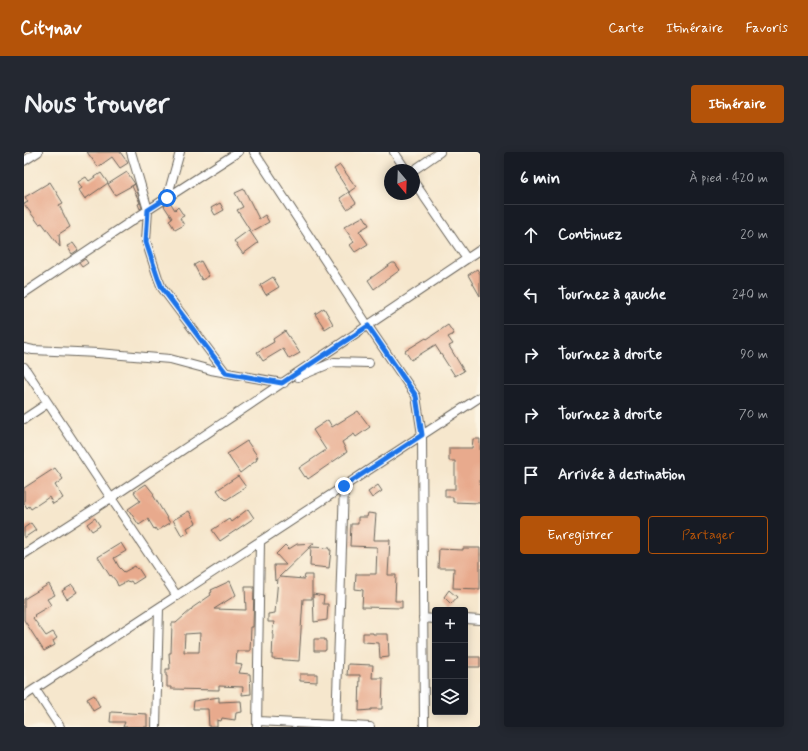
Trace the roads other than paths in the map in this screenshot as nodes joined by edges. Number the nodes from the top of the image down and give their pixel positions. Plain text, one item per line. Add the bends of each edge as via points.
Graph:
1 (38, 152) edge
2 (131, 152) edge
3 (180, 152) edge
4 (238, 152) edge
5 (254, 152) edge
6 (394, 152) edge
7 (440, 152) edge
8 (24, 161) edge
9 (402, 164) edge
10 (420, 166) edge
11 (420, 191) edge
12 (167, 198) junction
13 (148, 210) junction
14 (480, 250) edge
15 (467, 259) junction
16 (24, 293) edge
17 (368, 326) junction
18 (24, 348) edge
19 (369, 363) dead end
20 (24, 367) edge
21 (226, 373) junction
22 (282, 383) junction
23 (480, 397) edge
24 (48, 403) junction
25 (24, 419) edge
26 (422, 435) junction
27 (344, 486) junction
28 (111, 498) junction
29 (260, 541) junction
30 (24, 554) edge
31 (177, 596) junction
32 (159, 608) junction
33 (423, 618) junction
34 (432, 619) edge
35 (468, 619) edge
36 (480, 620) edge
37 (35, 689) junction
38 (24, 696) edge
39 (258, 724) edge
40 (336, 725) junction
41 (60, 727) edge
42 (156, 727) edge
43 (370, 727) edge
44 (424, 727) edge

1 - 8 street
2 - 13 street
3 - 12 street
4 - 12 street
5 - 17 street
6 - 9 street
7 - 10 street
11 - 15 street
12 - 13 street
13 - 16 street
13 - 21 street via 146,242 162,288
14 - 15 street
15 - 17 street
17 - 22 street
17 - 26 street via 416,396
18 - 21 street via 170,359
19 - 22 street via 334,362
20 - 24 street
21 - 22 street
22 - 28 street
23 - 26 street
24 - 25 street
24 - 28 street
26 - 27 street
26 - 33 street
27 - 29 street
27 - 40 street
28 - 30 street
28 - 31 street
29 - 31 street
29 - 39 street
31 - 32 street
32 - 37 street
32 - 42 street
33 - 34 street
33 - 44 street
35 - 36 street
37 - 38 street
37 - 41 street
39 - 40 street
40 - 43 street

